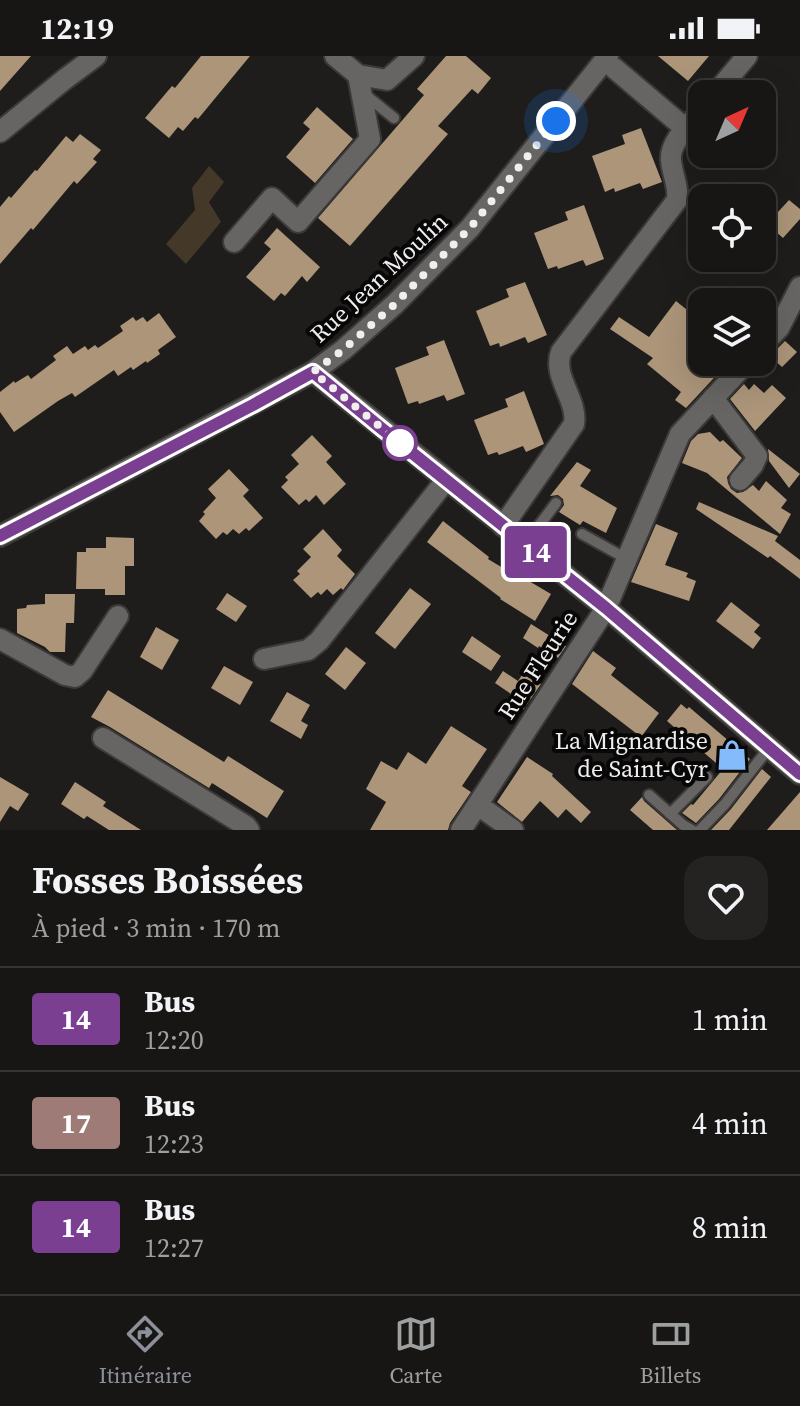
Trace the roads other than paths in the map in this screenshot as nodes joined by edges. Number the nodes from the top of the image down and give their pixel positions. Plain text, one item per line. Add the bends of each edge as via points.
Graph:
1 (96, 56) edge
2 (335, 56) edge
3 (414, 56) edge
4 (747, 56) edge
5 (611, 62) edge
6 (727, 80) edge
7 (360, 84) junction
8 (394, 118) dead end
9 (688, 127) edge
10 (686, 129) junction
11 (0, 132) edge
12 (234, 242) dead end
13 (800, 287) edge
14 (776, 331) edge
15 (313, 372) junction
16 (734, 376) edge
17 (713, 398) junction
18 (446, 480) junction
19 (740, 480) dead end
20 (556, 503) dead end
21 (503, 526) junction
22 (582, 534) dead end
23 (0, 536) edge
24 (525, 544) junction
25 (627, 559) junction
26 (606, 608) junction
27 (118, 616) dead end
28 (0, 639) edge
29 (264, 659) dead end
30 (103, 738) dead end
31 (769, 748) junction
32 (800, 774) edge
33 (707, 777) dead end
34 (649, 795) dead end
35 (478, 805) junction
36 (670, 814) junction
37 (249, 830) edge
38 (461, 830) edge
39 (513, 830) edge
40 (692, 830) edge
41 (700, 830) edge

1 - 11 street
2 - 7 street
3 - 7 street via 387,80
4 - 6 street
5 - 10 street
5 - 15 street, Rue Jean Moulin via 470,228 395,304
7 - 8 lane
7 - 12 street via 370,139 298,222 272,198
9 - 10 street
10 - 21 street via 671,153 677,200 561,352 559,369 574,424
13 - 14 street
15 - 18 street
15 - 23 street, Rue Jean Moulin
16 - 17 street, Rue Fleurie
17 - 19 street via 757,456
17 - 25 street, Rue Fleurie via 680,434
18 - 21 street
18 - 29 street via 319,641 308,650
20 - 24 lane
21 - 24 street
22 - 25 lane
24 - 26 street
25 - 26 street, Rue Fleurie
26 - 31 street
26 - 35 street, Rue Fleurie
27 - 28 street via 75,677
30 - 37 street
31 - 32 street
31 - 41 lane
33 - 36 lane
34 - 36 lane
35 - 38 street, Rue Fleurie
35 - 39 street
36 - 40 lane

